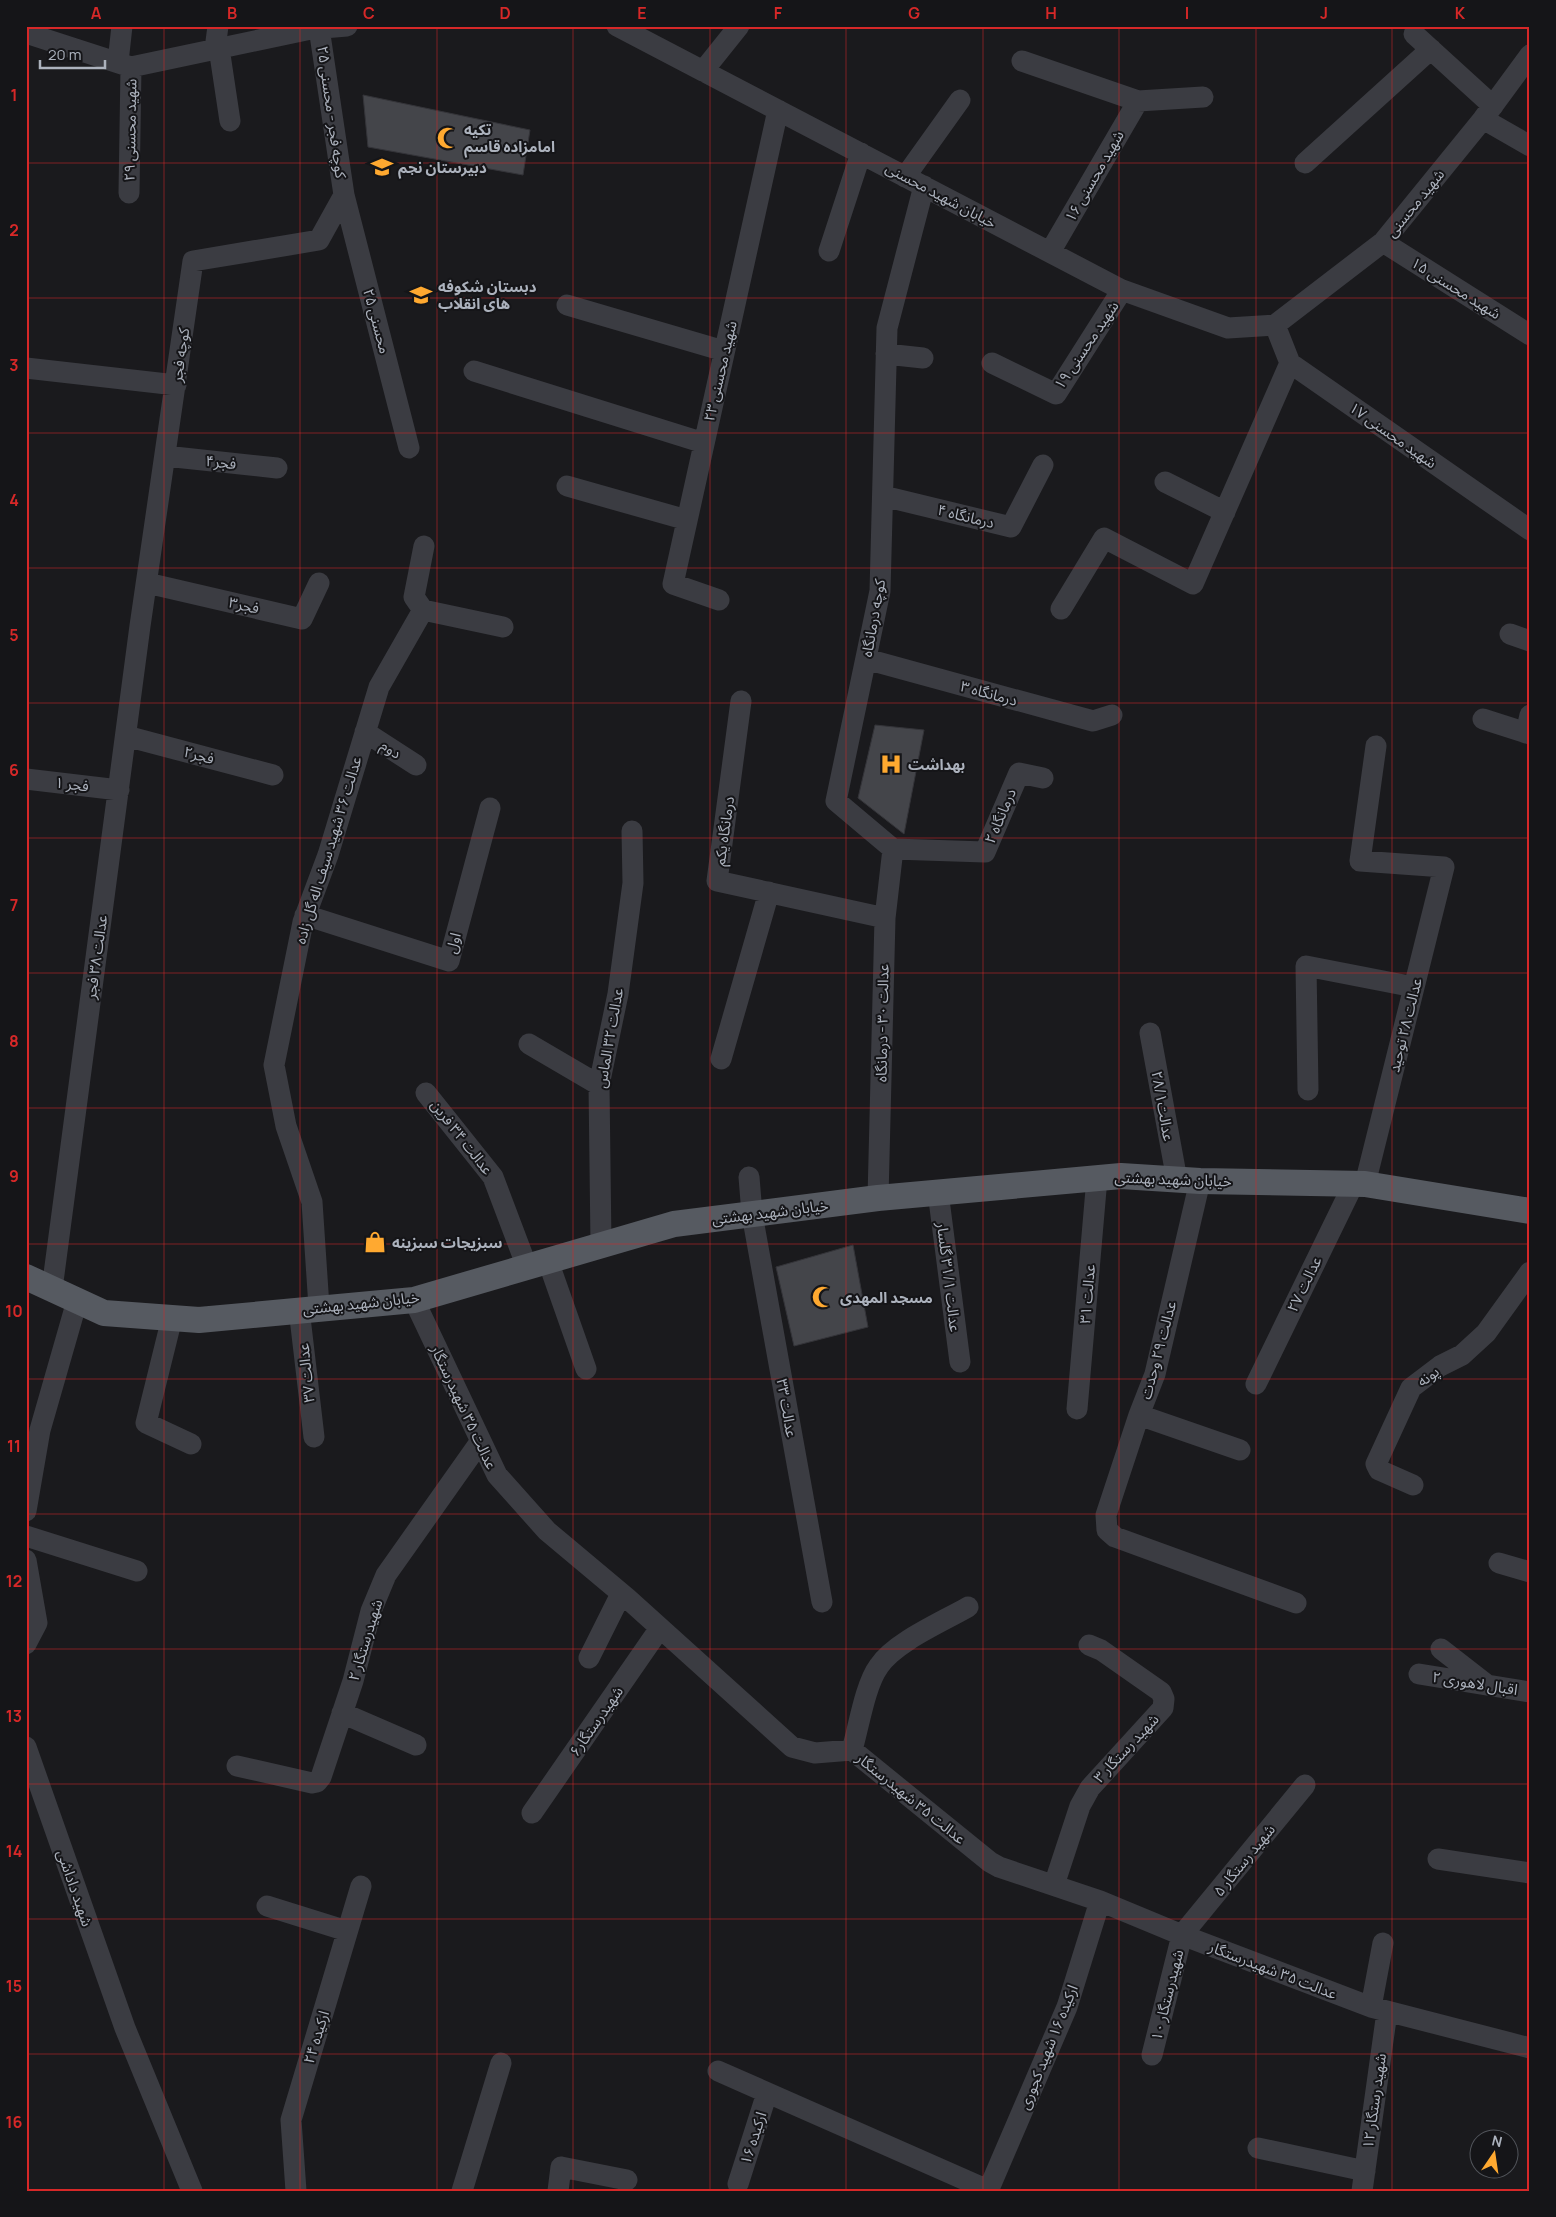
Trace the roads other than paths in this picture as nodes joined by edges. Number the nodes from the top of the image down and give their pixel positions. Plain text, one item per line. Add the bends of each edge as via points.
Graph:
1 (122, 26) edge
2 (218, 26) edge
3 (346, 26) edge
4 (617, 26) edge
5 (739, 26) edge
6 (319, 28) junction
7 (26, 33) edge
8 (1414, 34) dead end
9 (217, 49) junction
10 (1431, 49) junction
11 (1530, 56) edge
12 (1022, 61) dead end
13 (124, 65) junction
14 (703, 71) junction
15 (1203, 96) dead end
16 (960, 100) dead end
17 (1138, 101) junction
18 (778, 110) junction
19 (1488, 113) junction
20 (230, 121) dead end
21 (1530, 146) edge
22 (861, 154) junction
23 (1305, 164) dead end
24 (914, 181) junction
25 (129, 193) dead end
26 (344, 195) junction
27 (1383, 242) junction
28 (830, 251) dead end
29 (1050, 252) junction
30 (1122, 290) junction
31 (567, 305) dead end
32 (1275, 325) junction
33 (1530, 335) edge
34 (724, 351) junction
35 (886, 354) junction
36 (923, 358) dead end
37 (992, 363) dead end
38 (1290, 363) junction
39 (26, 368) edge
40 (474, 371) dead end
41 (176, 384) junction
42 (704, 443) junction
43 (409, 448) dead end
44 (165, 456) junction
45 (1043, 465) dead end
46 (277, 468) dead end
47 (1165, 482) dead end
48 (567, 486) dead end
49 (883, 496) junction
50 (1225, 512) junction
51 (687, 520) junction
52 (1530, 530) edge
53 (424, 546) dead end
54 (318, 582) dead end
55 (147, 583) junction
56 (719, 600) dead end
57 (1062, 609) dead end
58 (424, 610) junction
59 (140, 626) joint
60 (504, 627) dead end
61 (1510, 634) dead end
62 (1530, 642) edge
63 (866, 659) junction
64 (741, 701) dead end
65 (1112, 715) dead end
66 (1483, 719) dead end
67 (1528, 727) edge
68 (365, 732) junction
69 (126, 736) junction
70 (1376, 746) dead end
71 (416, 765) dead end
72 (273, 775) dead end
73 (1042, 778) dead end
74 (26, 779) edge
75 (119, 790) junction
76 (490, 808) dead end
77 (632, 831) dead end
78 (892, 849) junction
79 (768, 892) junction
80 (305, 915) junction
81 (884, 918) junction
82 (1414, 987) junction
83 (1150, 1033) dead end
84 (529, 1044) dead end
85 (722, 1059) dead end
86 (599, 1085) junction
87 (1308, 1090) dead end
88 (426, 1093) dead end
89 (749, 1177) dead end
90 (1097, 1178) junction
91 (1188, 1180) junction
92 (1359, 1184) junction
93 (938, 1192) junction
94 (878, 1198) junction
95 (1530, 1212) edge
96 (752, 1214) junction
97 (601, 1245) junction
98 (538, 1264) junction
99 (1530, 1272) edge
100 (26, 1277) edge
101 (52, 1289) junction
102 (414, 1300) junction
103 (77, 1301) junction
104 (309, 1308) junction
105 (172, 1318) junction
106 (960, 1362) dead end
107 (586, 1369) dead end
108 (1256, 1384) dead end
109 (1077, 1409) dead end
110 (1139, 1415) junction
111 (314, 1437) dead end
112 (480, 1442) junction
113 (190, 1444) dead end
114 (1240, 1450) dead end
115 (1413, 1485) dead end
116 (26, 1511) edge
117 (26, 1536) edge
118 (26, 1560) edge
119 (1499, 1563) dead end
120 (137, 1571) dead end
121 (1530, 1572) edge
122 (29, 1591) edge
123 (621, 1594) junction
124 (822, 1602) dead end
125 (1296, 1603) dead end
126 (968, 1607) dead end
127 (660, 1628) junction
128 (26, 1644) edge
129 (1089, 1645) dead end
130 (1441, 1650) dead end
131 (590, 1658) dead end
132 (1419, 1674) dead end
133 (1488, 1685) junction
134 (1530, 1692) edge
135 (342, 1714) junction
136 (416, 1745) dead end
137 (26, 1747) edge
138 (852, 1750) junction
139 (237, 1766) dead end
140 (1305, 1785) dead end
141 (532, 1814) dead end
142 (1438, 1859) dead end
143 (1530, 1872) edge
144 (1054, 1885) junction
145 (361, 1886) dead end
146 (1100, 1901) junction
147 (267, 1906) dead end
148 (347, 1931) junction
149 (1182, 1935) junction
150 (1383, 1943) dead end
151 (1379, 2009) junction
152 (1530, 2048) edge
153 (1152, 2055) dead end
154 (501, 2063) dead end
155 (718, 2071) dead end
156 (767, 2093) junction
157 (1258, 2148) dead end
158 (627, 2180) dead end
159 (1364, 2181) edge
160 (738, 2184) dead end
161 (988, 2190) edge
162 (192, 2191) edge
163 (296, 2191) edge
164 (462, 2191) edge
165 (558, 2191) edge

1 - 13 street, شهید محسنی ۲۹
2 - 9 street
3 - 6 street
4 - 14 street, خیابان شهید محسنی
5 - 14 street
6 - 9 street
6 - 26 street, کوچه فجر - محسنی ۲۵
7 - 13 street
8 - 10 street
9 - 13 street
9 - 20 street
10 - 19 street
10 - 23 street
11 - 19 street, شهید محسنی
12 - 17 street
13 - 25 street, شهید محسنی ۲۹
14 - 18 street, خیابان شهید محسنی
15 - 17 street
16 - 24 street
17 - 29 street, شهید محسنی ۱۶
18 - 22 street, خیابان شهید محسنی
18 - 34 street, شهید محسنی ۲۳
19 - 21 street
19 - 27 street, شهید محسنی
22 - 24 street, خیابان شهید محسنی
22 - 28 street
24 - 29 street, خیابان شهید محسنی
24 - 35 street, کوچه درمانگاه via 887,328
26 - 41 street, کوچه فجر via 319,240 193,261
26 - 43 street, محسنی ۲۵
27 - 32 street, شهید محسنی
27 - 33 street, شهید محسنی ۱۵
29 - 30 street, خیابان شهید محسنی
30 - 32 street, خیابان شهید محسنی via 1228,328
30 - 37 street, شهید محسنی ۱۹ via 1056,394
31 - 34 street
32 - 38 street
34 - 42 street, شهید محسنی ۲۳
35 - 36 street
35 - 49 street, کوچه درمانگاه
38 - 50 street
38 - 52 street, شهید محسنی ۱۷
39 - 41 street
40 - 42 street
41 - 44 street, کوچه فجر
42 - 51 street, شهید محسنی ۲۳
44 - 46 street, فجر۴
44 - 55 street, کوچه فجر
45 - 49 street, درمانگاه ۴ via 1011,527
47 - 50 street
48 - 51 street
49 - 63 street, کوچه درمانگاه via 880,591
50 - 57 street via 1193,584 1104,538
51 - 56 street, شهید محسنی ۲۳ via 673,584
53 - 58 street via 414,597
54 - 55 street, فجر۳ via 302,619
55 - 59 street, کوچه فجر
58 - 60 street
58 - 68 street, عدالت ۳۶ شهید سیف اله گل زاده via 379,687
59 - 69 street, عدالت ۳۸ فجر
61 - 62 street
63 - 65 street, درمانگاه ۳ via 1093,721
63 - 78 street, کوچه درمانگاه via 836,801
64 - 79 street, درمانگاه یکم via 717,881
66 - 67 street
68 - 71 street, دوم
68 - 80 street, عدالت ۳۶ شهید سیف اله گل زاده via 328,856
69 - 72 street, فجر۲
69 - 75 street, عدالت ۳۸ فجر
70 - 82 street, عدالت ۲۸ توحید via 1360,861 1444,867
73 - 78 street, درمانگاه ۲ via 1019,773 985,852
74 - 75 street, فجر ۱
75 - 101 street, عدالت ۳۸ فجر
76 - 80 street, اول via 449,961
77 - 86 street, عدالت ۳۲ الماس via 633,883 620,985
78 - 81 street, عدالت ۳۰ - درمانگاه
79 - 81 street, درمانگاه یکم
79 - 85 street
80 - 104 street, عدالت ۳۶ شهید سیف اله گل زاده via 274,1066 286,1126 312,1202
81 - 94 street, عدالت ۳۰ - درمانگاه
82 - 87 street via 1306,966
82 - 92 street, عدالت ۲۸ توحید
83 - 91 street, عدالت۲۸/۱
84 - 86 street
86 - 97 street, عدالت ۳۲ الماس
88 - 98 street, عدالت ۳۴ فرین via 493,1177
89 - 96 street, عدالت ۳۳
90 - 91 main road, خیابان شهید بهشتی via 1121,1176
90 - 93 main road, خیابان شهید بهشتی
90 - 109 street, عدالت ۳۱
91 - 92 main road, خیابان شهید بهشتی
91 - 110 street, عدالت ۲۹ وحدت via 1155,1374
92 - 95 main road, خیابان شهید بهشتی
92 - 108 street, عدالت ۲۷
93 - 94 main road, خیابان شهید بهشتی
93 - 106 street, عدالت ۳۱/۱ گلسار
94 - 96 main road, خیابان شهید بهشتی
96 - 97 main road, خیابان شهید بهشتی via 674,1224
96 - 124 street, عدالت ۳۳
97 - 98 main road, خیابان شهید بهشتی
98 - 102 main road, خیابان شهید بهشتی
98 - 107 street, عدالت ۳۴ فرین
99 - 115 street, پونه via 1486,1333 1462,1354 1411,1388 1376,1464 1379,1470
100 - 101 main road, خیابان شهید بهشتی
101 - 103 main road, خیابان شهید بهشتی
102 - 104 main road, خیابان شهید بهشتی
102 - 112 street, عدالت ۳۵ شهیدرستگار
103 - 105 main road, خیابان شهید بهشتی via 104,1313
103 - 116 street via 40,1430
104 - 105 main road, خیابان شهید بهشتی via 199,1320
104 - 111 street, عدالت ۳۷
105 - 113 street via 146,1423
110 - 114 street, عدالت ۲۹ وحدت
110 - 125 street via 1106,1515 1107,1530 1115,1537
112 - 123 street, عدالت ۳۵ شهیدرستگار via 497,1475 547,1531
112 - 135 street, شهیدرستگار ۲ via 386,1575
117 - 120 street
118 - 122 street
119 - 121 street
122 - 128 street via 37,1623
123 - 127 street, عدالت ۳۵ شهیدرستگار
123 - 131 street
126 - 138 street via 886,1657 872,1680
127 - 138 street, عدالت ۳۵ شهیدرستگار via 792,1747 815,1753
127 - 141 street, شهیدرستگار۶
129 - 144 street, شهید رستگار ۳ via 1161,1692 1163,1708 1090,1788 1080,1806
130 - 133 street
132 - 133 street, اقبال لاهوری ۲
133 - 134 street, اقبال لاهوری ۲
135 - 136 street
135 - 139 street, شهیدرستگار ۲ via 317,1782
137 - 162 street, شهید داداشی via 125,2028
138 - 144 street, عدالت ۳۵ شهیدرستگار via 990,1862 1010,1872
140 - 149 street, شهید رستگار ۵
142 - 143 street
144 - 146 street, عدالت ۳۵ شهیدرستگار
145 - 148 street, ارکیده ۲۴
146 - 149 street, عدالت ۳۵ شهیدرستگار
146 - 161 street, ارکیده ۱۶ شهید کجوری via 1067,2007
147 - 148 street
148 - 163 street, ارکیده ۲۴ via 291,2120
149 - 151 street, عدالت ۳۵ شهیدرستگار
149 - 153 street, شهیدرستگار ۱۰
150 - 151 street, شهید رستگار ۱۲
151 - 152 street, عدالت ۳۵ شهیدرستگار
151 - 159 street, شهید رستگار ۱۲
154 - 164 street
155 - 156 street
156 - 160 street, ارکیده ۱۶
156 - 161 street
157 - 159 street
158 - 165 street via 562,2167

